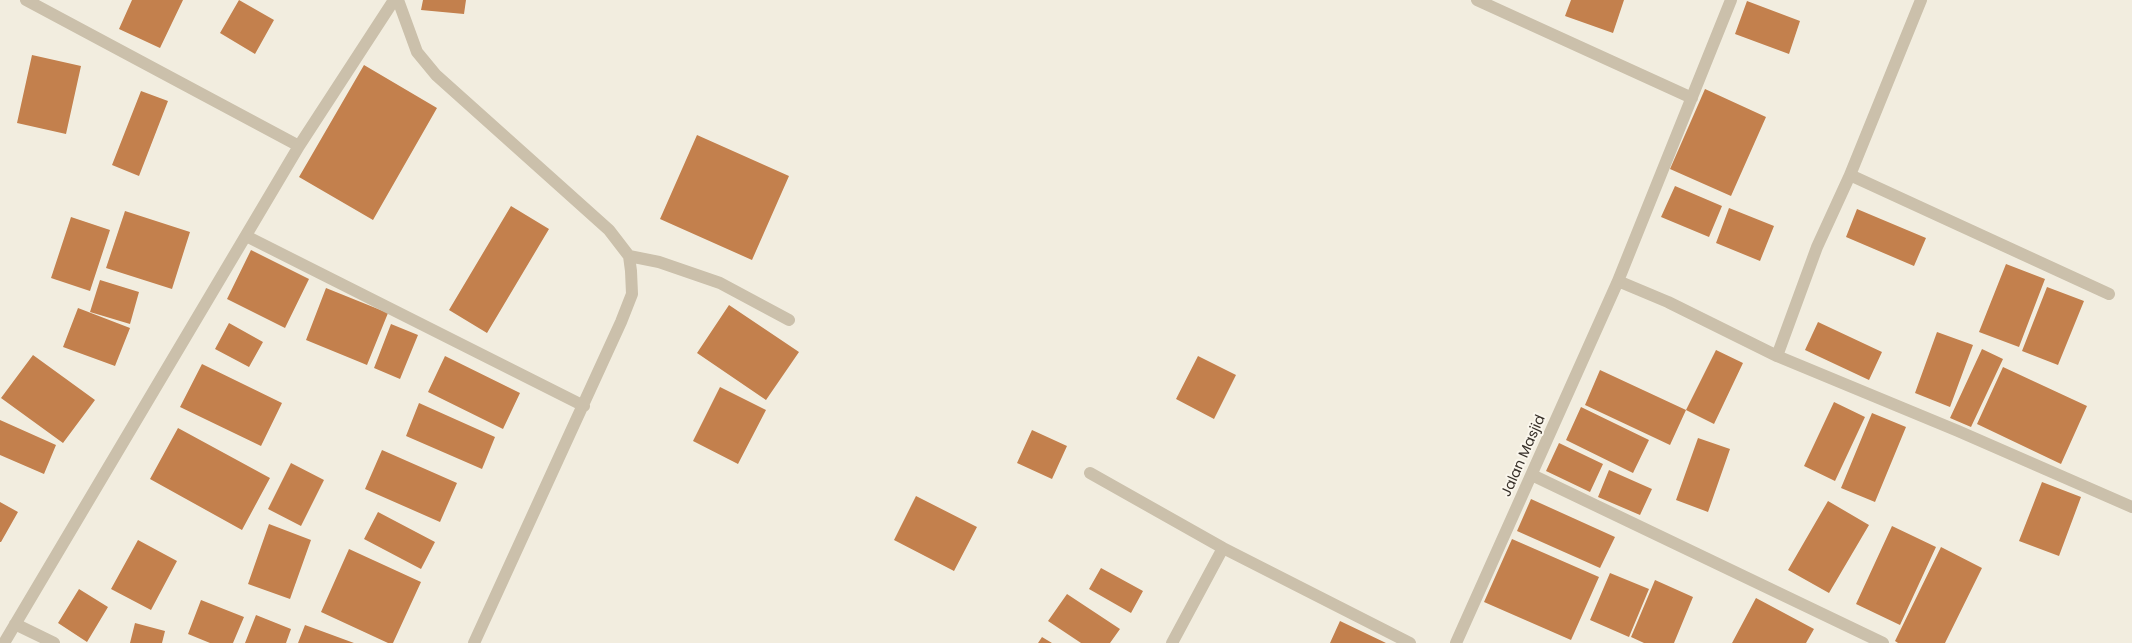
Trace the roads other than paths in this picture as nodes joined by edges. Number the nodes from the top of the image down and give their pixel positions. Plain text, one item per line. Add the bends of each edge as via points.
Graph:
1 (26, 0) edge
2 (394, 0) edge
3 (398, 0) edge
4 (1477, 0) edge
5 (1731, 0) edge
6 (1921, 0) edge
7 (1692, 98) junction
8 (299, 146) junction
9 (1850, 175) junction
10 (246, 236) junction
11 (629, 256) junction
12 (1618, 281) junction
13 (2109, 294) dead end
14 (789, 320) dead end
15 (1777, 356) junction
16 (584, 406) junction
17 (1090, 474) dead end
18 (1532, 475) junction
19 (2132, 507) edge
20 (1223, 548) junction
21 (15, 624) junction
22 (4, 643) edge
23 (54, 643) edge
24 (474, 643) edge
25 (1172, 643) edge
26 (1410, 643) edge
27 (1456, 643) edge
28 (1883, 643) edge

1 - 8 street
2 - 8 street
3 - 11 street via 417,52 436,75 592,213
4 - 7 street
5 - 7 street, Jalan Masjid
6 - 9 street
7 - 12 street, Jalan Masjid
8 - 10 street
9 - 13 street
9 - 15 street via 1817,247
10 - 16 street
10 - 21 street
11 - 14 street via 659,262 720,283
11 - 16 street via 632,294
12 - 15 street via 1668,302
12 - 18 street, Jalan Masjid
15 - 19 street
16 - 24 street
17 - 20 street
18 - 27 street, Jalan Masjid
18 - 28 street
20 - 25 street
20 - 26 street
21 - 22 street
21 - 23 street

